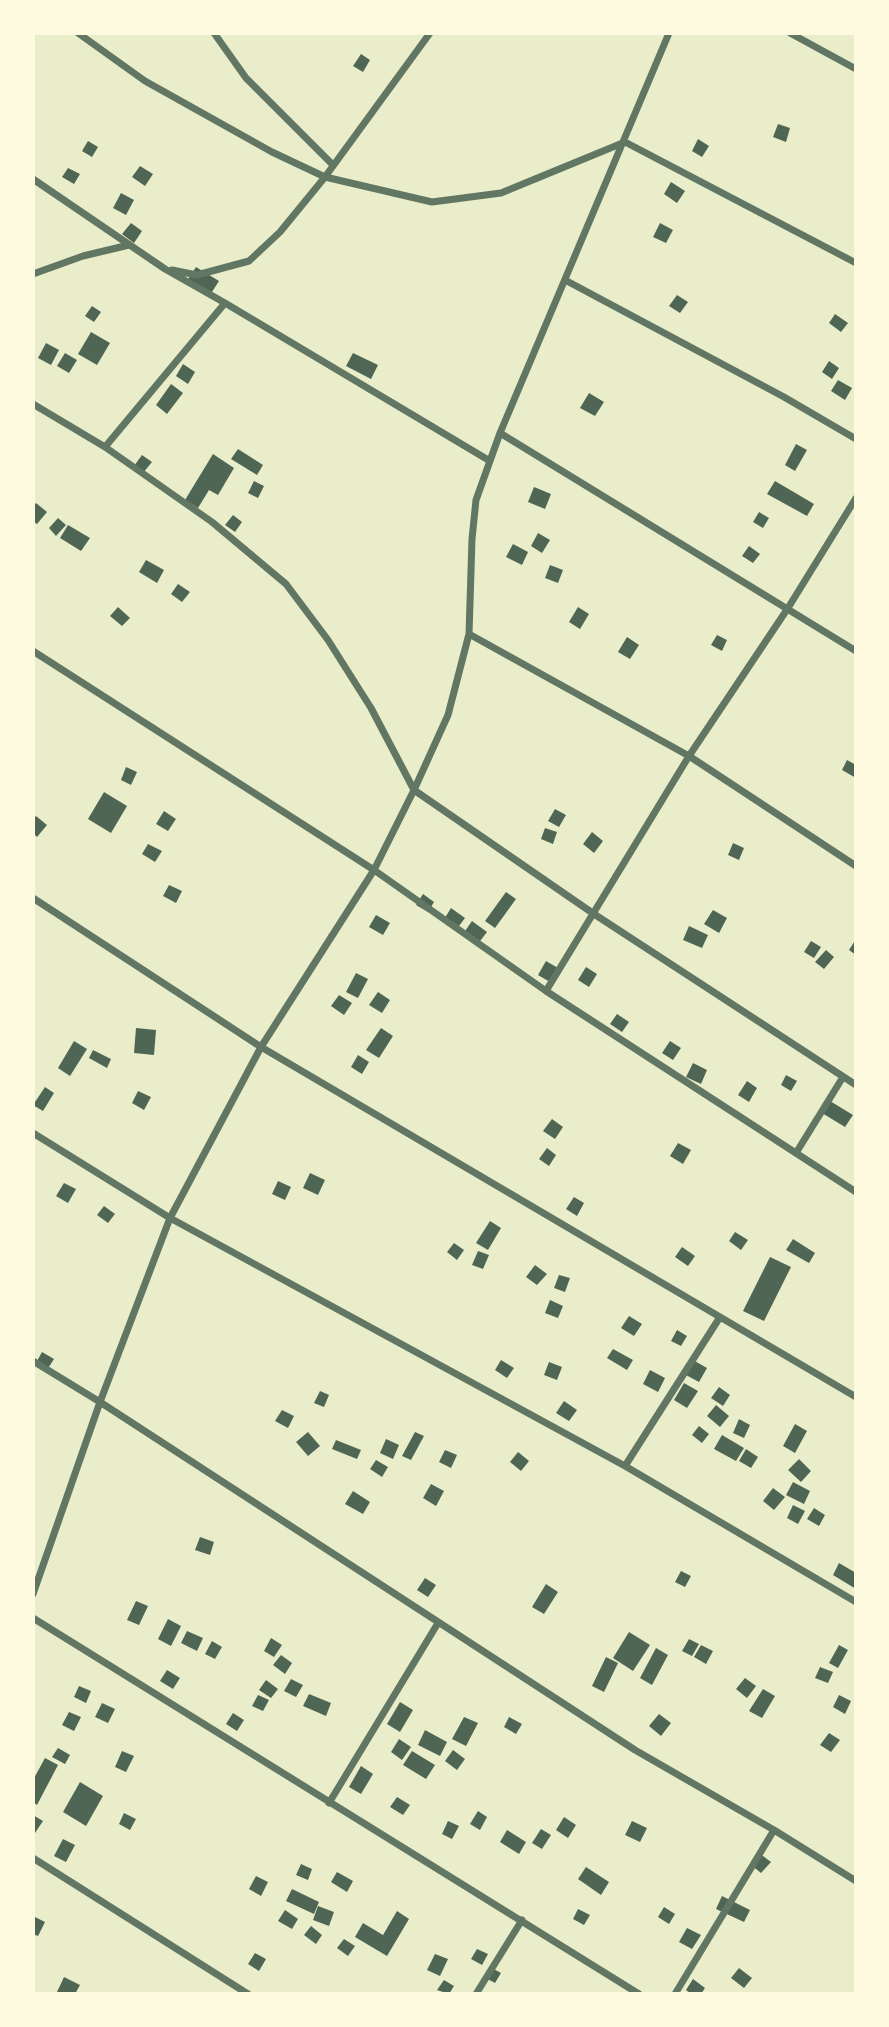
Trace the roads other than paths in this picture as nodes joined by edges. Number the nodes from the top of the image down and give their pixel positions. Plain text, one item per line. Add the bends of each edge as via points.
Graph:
1 (78, 33) edge
2 (215, 33) edge
3 (430, 33) edge
4 (669, 33) edge
5 (790, 33) edge
6 (856, 69) edge
7 (625, 142) junction
8 (333, 165) junction
9 (325, 177) junction
10 (33, 179) edge
11 (130, 245) junction
12 (856, 263) edge
13 (165, 269) junction
14 (33, 274) edge
15 (565, 280) junction
16 (225, 303) junction
17 (33, 404) edge
18 (500, 433) junction
19 (856, 439) edge
20 (105, 447) junction
21 (489, 461) junction
22 (856, 498) edge
23 (788, 608) junction
24 (469, 634) junction
25 (33, 651) edge
26 (856, 651) edge
27 (689, 756) junction
28 (414, 790) junction
29 (856, 866) edge
30 (374, 870) junction
31 (33, 898) edge
32 (594, 914) junction
33 (546, 991) junction
34 (261, 1047) junction
35 (843, 1077) junction
36 (856, 1084) edge
37 (33, 1133) edge
38 (796, 1153) junction
39 (856, 1192) edge
40 (170, 1218) junction
41 (720, 1317) junction
42 (33, 1361) edge
43 (856, 1397) edge
44 (100, 1402) junction
45 (625, 1466) junction
46 (33, 1594) edge
47 (856, 1602) edge
48 (33, 1618) edge
49 (438, 1623) junction
50 (329, 1803) junction
51 (774, 1830) junction
52 (33, 1858) edge
53 (856, 1881) edge
54 (522, 1920) junction
55 (248, 1994) edge
56 (476, 1994) edge
57 (639, 1994) edge
58 (674, 1994) edge

1 - 9 street via 145,81
2 - 8 street via 247,78
3 - 8 street
4 - 7 street
5 - 6 street
7 - 9 street via 501,193 432,202
7 - 12 street
7 - 15 street
8 - 9 street
9 - 13 street via 280,232 249,261 197,275
10 - 11 street
11 - 13 street
11 - 14 street
13 - 16 street
15 - 18 street
15 - 19 street
16 - 20 street
16 - 21 street
17 - 20 street
18 - 21 street
18 - 23 street
20 - 28 street via 212,522 286,584 371,708
21 - 24 street via 475,513
22 - 23 street
23 - 26 street
23 - 27 street
24 - 27 street
24 - 28 street via 448,715
25 - 30 street
27 - 29 street
27 - 32 street
28 - 30 street
28 - 32 street
30 - 33 street
30 - 34 street
31 - 34 street
32 - 33 street
32 - 35 street
33 - 38 street
34 - 40 street
34 - 41 street
35 - 36 street
35 - 38 street
37 - 40 street
38 - 39 street
40 - 44 street
40 - 45 street
41 - 43 street
41 - 45 street
42 - 44 street
44 - 46 street
44 - 49 street
45 - 47 street
48 - 50 street
49 - 50 street
49 - 51 street via 635,1750
50 - 54 street
51 - 53 street
51 - 58 street
52 - 55 street
54 - 56 street
54 - 57 street

